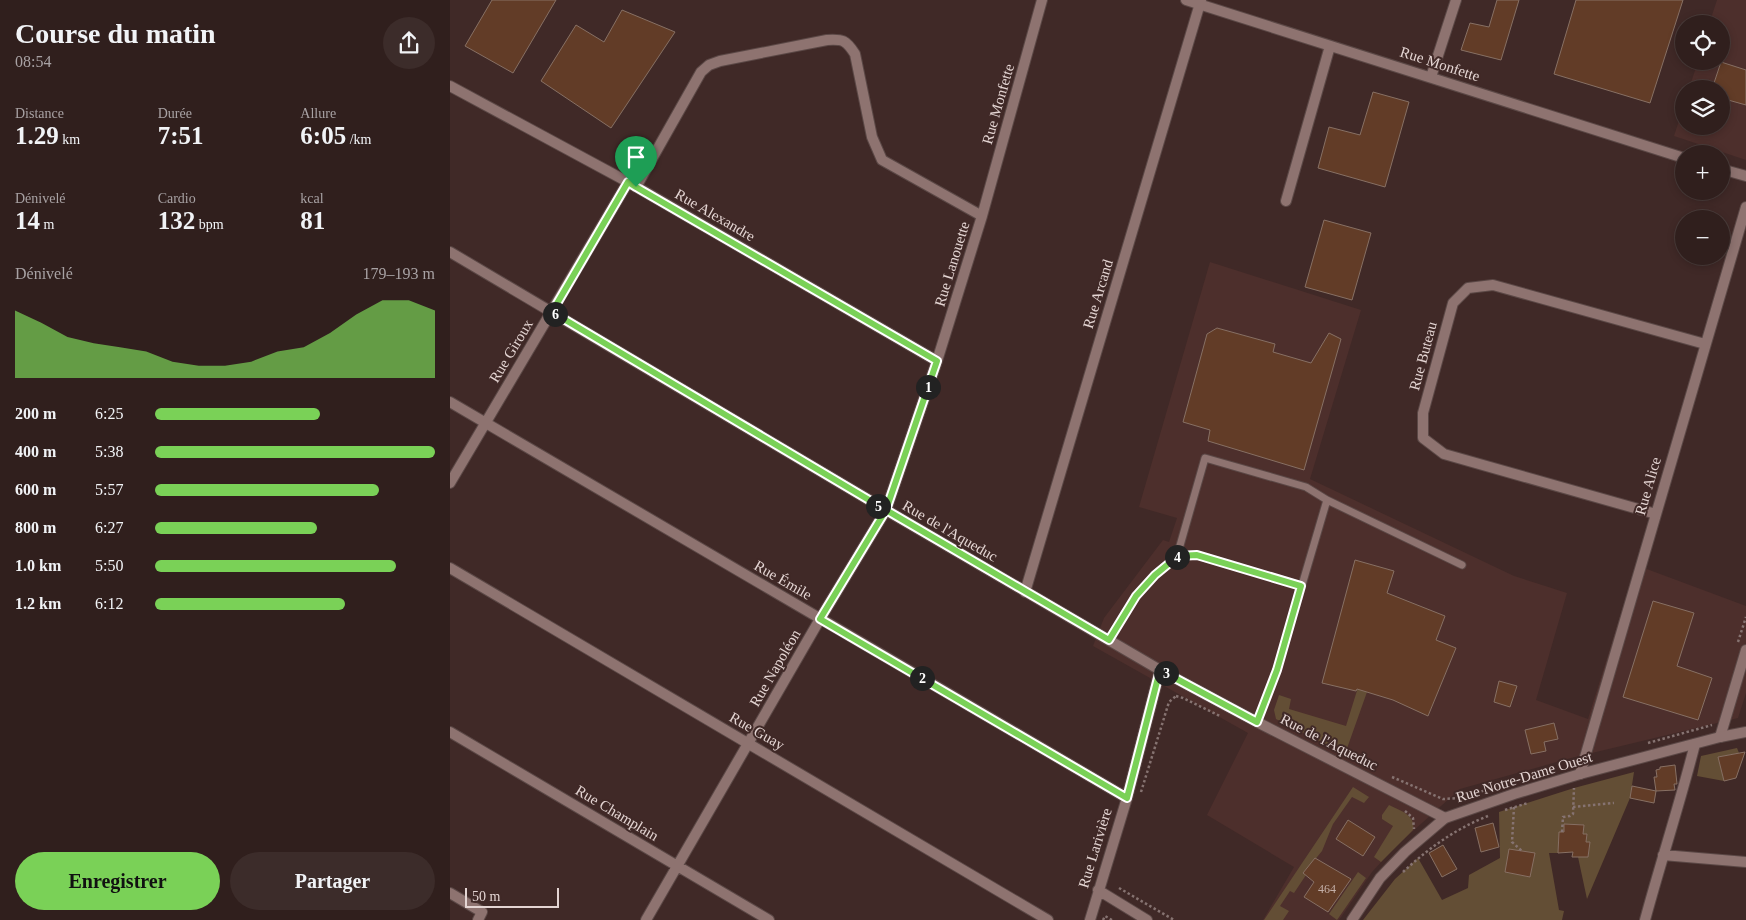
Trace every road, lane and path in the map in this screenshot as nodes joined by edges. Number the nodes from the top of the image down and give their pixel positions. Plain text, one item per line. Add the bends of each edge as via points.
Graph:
1 (1042, 0) edge
2 (1186, 0) edge
3 (1456, 0) edge
4 (1201, 2) edge
5 (827, 40) joint
6 (1330, 46) junction
7 (1431, 77) junction
8 (450, 86) edge
9 (1675, 155) edge
10 (1730, 172) edge
11 (1746, 176) edge
12 (632, 184) junction
13 (1286, 201) dead end
14 (1746, 207) edge
15 (982, 216) junction
16 (450, 252) edge
17 (552, 312) junction
18 (1705, 344) junction
19 (937, 361) junction
20 (450, 402) edge
21 (485, 423) junction
22 (450, 483) edge
23 (1327, 500) junction
24 (886, 510) junction
25 (1656, 514) junction
26 (1178, 556) junction
27 (1462, 565) dead end
28 (450, 568) edge
29 (1301, 586) junction
30 (1025, 592) junction
31 (820, 619) junction
32 (1109, 640) junction
33 (1746, 650) edge
34 (1160, 670) junction
35 (1222, 717) dead end
36 (1257, 722) junction
37 (1714, 724) dead end
38 (450, 732) edge
39 (1746, 732) edge
40 (1720, 737) junction
41 (1648, 743) dead end
42 (748, 744) junction
43 (1695, 744) junction
44 (1580, 774) junction
45 (1508, 783) dead end
46 (1565, 791) dead end
47 (1127, 798) junction
48 (1443, 799) dead end
49 (1139, 800) dead end
50 (1532, 801) dead end
51 (1614, 803) dead end
52 (1514, 807) junction
53 (1573, 807) junction
54 (1499, 812) dead end
55 (1492, 815) dead end
56 (1445, 818) junction
57 (1562, 832) dead end
58 (1522, 851) dead end
59 (1663, 855) junction
60 (1746, 862) edge
61 (677, 866) junction
62 (1401, 874) dead end
63 (1114, 886) dead end
64 (1098, 890) junction
65 (450, 893) edge
66 (1105, 916) dead end
67 (478, 920) edge
68 (646, 920) edge
69 (769, 920) edge
70 (1048, 920) edge
71 (1090, 920) edge
72 (1112, 920) edge
73 (1147, 920) edge
74 (1174, 920) edge
75 (1352, 920) edge
76 (1645, 920) edge

1 - 15 street, Rue Monfette
2 - 4 street, Rue Monfette
3 - 7 street
4 - 6 street, Rue Monfette
4 - 30 street, Rue Arcand
5 - 12 street, Rue Giroux via 709,65 701,72
5 - 15 street, Rue Lanouette via 839,39 848,43 855,54 872,137 882,160
6 - 7 street, Rue Monfette
6 - 13 street
7 - 9 street, Rue Monfette
8 - 12 street, Rue Alexandre
10 - 11 street
12 - 17 street, Rue Giroux
12 - 19 street, Rue Alexandre
14 - 18 street, Rue Alice
15 - 19 street, Rue Lanouette
16 - 17 street, Rue de l'Aqueduc
17 - 21 street, Rue Giroux
17 - 24 street, Rue de l'Aqueduc
18 - 25 street, Rue Alice
18 - 25 street, Rue Buteau via 1493,285 1468,288 1453,303 1423,412 1422,438 1444,454
19 - 24 street, Rue Lanouette
20 - 21 street, Rue Émile
21 - 22 street, Rue Giroux
21 - 31 street, Rue Émile
23 - 26 lane via 1306,487 1205,458
23 - 27 lane
23 - 29 lane
24 - 30 street, Rue de l'Aqueduc
24 - 31 street, Rue Napoléon
25 - 44 street, Rue Alice
26 - 29 lane via 1197,555
26 - 32 lane via 1136,596
28 - 42 street, Rue Guay
29 - 36 lane via 1277,670
30 - 32 street, Rue de l'Aqueduc
31 - 42 street, Rue Napoléon
31 - 47 street, Rue Émile
32 - 34 street, Rue de l'Aqueduc
33 - 40 street
34 - 36 street, Rue de l'Aqueduc
34 - 47 street, Rue Larivière
35 - 49 path via 1176,696 1169,702
36 - 56 street, Rue de l'Aqueduc
37 - 41 path
38 - 61 street, Rue Champlain
39 - 40 street, Rue Notre-Dame Ouest
40 - 43 street, Rue Notre-Dame Ouest
42 - 61 street, Rue Napoléon
42 - 70 street, Rue Guay
43 - 44 street, Rue Notre-Dame Ouest
43 - 59 street
44 - 56 street, Rue Notre-Dame Ouest
45 - 48 path via 1459,798
46 - 53 path, Rue Notre-Dame Ouest via 1574,788
47 - 64 street, Rue Larivière
50 - 52 path, Rue Notre-Dame Ouest
51 - 53 path
52 - 54 path, Rue Notre-Dame Ouest
52 - 58 path via 1512,842
53 - 57 path via 1572,815 1563,817
55 - 62 path, Rue Notre-Dame Ouest via 1455,831
56 - 75 street, Rue Notre-Dame Ouest via 1380,878
59 - 60 street
59 - 76 street
61 - 68 street, Rue Napoléon
61 - 69 street, Rue Champlain
63 - 74 path
64 - 71 street, Rue Larivière
64 - 73 street
65 - 67 street via 482,912
66 - 72 path

